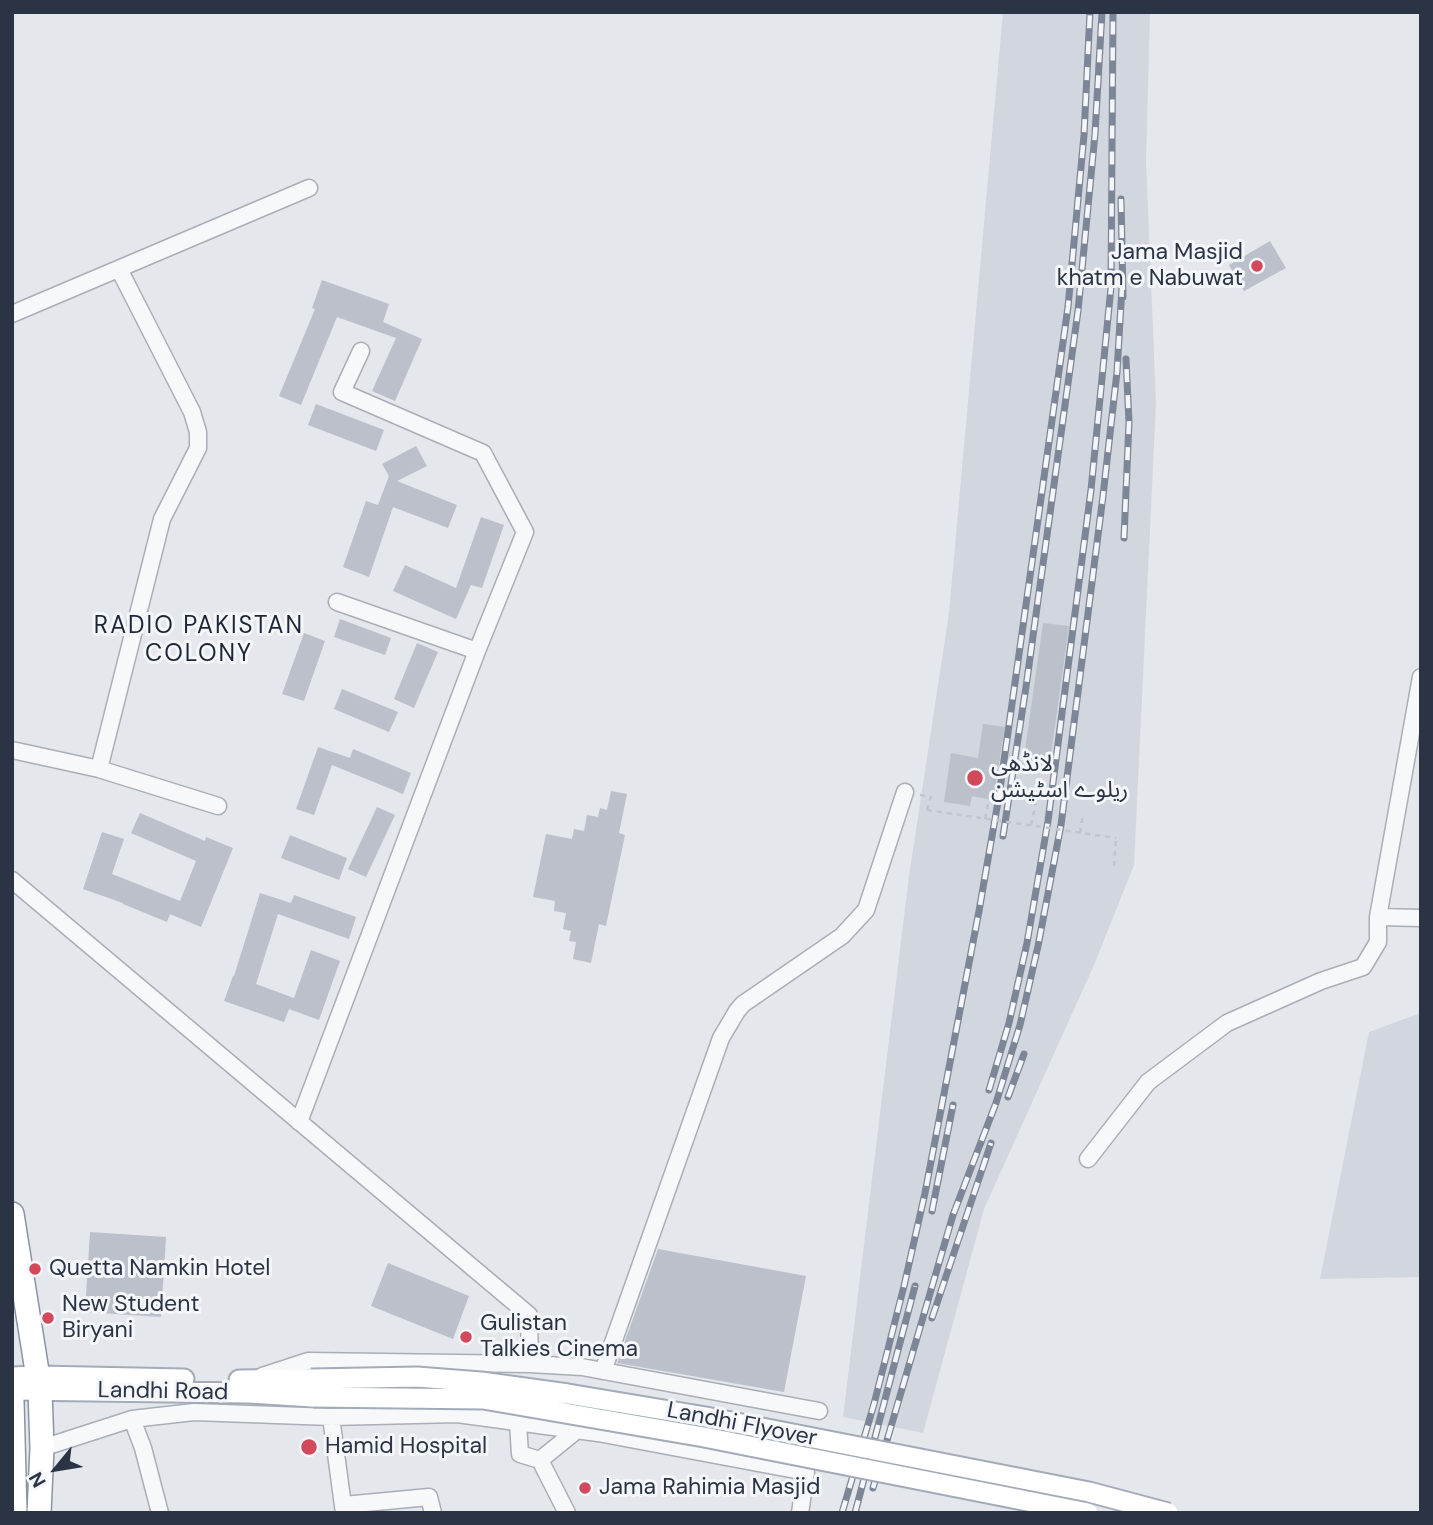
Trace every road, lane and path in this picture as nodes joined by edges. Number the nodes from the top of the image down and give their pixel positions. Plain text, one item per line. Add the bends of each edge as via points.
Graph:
1 (309, 188) dead end
2 (118, 268) junction
3 (12, 314) edge
4 (361, 351) dead end
5 (337, 602) dead end
6 (477, 651) junction
7 (1421, 677) edge
8 (12, 750) edge
9 (99, 769) junction
10 (905, 792) dead end
11 (931, 797) dead end
12 (989, 799) dead end
13 (1036, 803) dead end
14 (218, 806) dead end
15 (1083, 814) dead end
16 (985, 818) junction
17 (1031, 825) junction
18 (1080, 833) junction
19 (1114, 866) dead end
20 (12, 880) edge
21 (1378, 917) junction
22 (1421, 918) edge
23 (299, 1122) junction
24 (1088, 1159) dead end
25 (12, 1214) edge
26 (530, 1364) junction
27 (603, 1371) junction
28 (12, 1377) edge
29 (250, 1381) junction
30 (39, 1383) junction
31 (312, 1388) junction
32 (12, 1390) edge
33 (12, 1401) edge
34 (820, 1411) dead end
35 (331, 1417) junction
36 (132, 1419) junction
37 (518, 1423) junction
38 (577, 1430) junction
39 (42, 1448) junction
40 (540, 1460) junction
41 (344, 1509) edge
42 (15, 1513) edge
43 (39, 1513) edge
44 (160, 1513) edge
45 (433, 1513) edge
46 (567, 1513) edge
47 (800, 1513) edge
48 (1088, 1513) edge
49 (1168, 1513) edge

1 - 2 street
2 - 3 street
2 - 9 street via 192,412 198,448 162,519
4 - 6 street via 342,392 482,453 524,532
5 - 6 street
6 - 23 street
7 - 21 street
8 - 9 street
9 - 14 street
10 - 27 street via 866,910 842,936 743,1004 721,1038
11 - 16 path, bridge via 927,810
12 - 16 path
13 - 17 path
15 - 18 path
16 - 17 path, bridge
17 - 18 path, bridge
18 - 19 path, bridge via 1116,838
20 - 23 street
21 - 22 street
21 - 24 street via 1378,942 1363,967 1227,1023 1148,1082
23 - 26 street via 529,1315
25 - 30 highway
26 - 27 street
26 - 29 street via 308,1361
27 - 34 street
28 - 30 main road
29 - 30 main road, Landhi Road
29 - 31 main road, Landhi Road
30 - 31 main road, Landhi Road via 249,1393
30 - 32 main road, Landhi Road
30 - 39 highway
31 - 48 main road, Landhi Flyover, bridge via 483,1399 704,1437
31 - 49 main road, Landhi Flyover, bridge via 417,1377 568,1394 1089,1492
33 - 42 highway
35 - 36 street via 194,1412
35 - 37 street via 457,1414
35 - 41 street
36 - 39 street
36 - 44 street
37 - 38 street
37 - 40 street via 520,1454
38 - 40 street
38 - 47 street via 806,1472
39 - 43 highway
40 - 46 street
41 - 45 street via 429,1497

